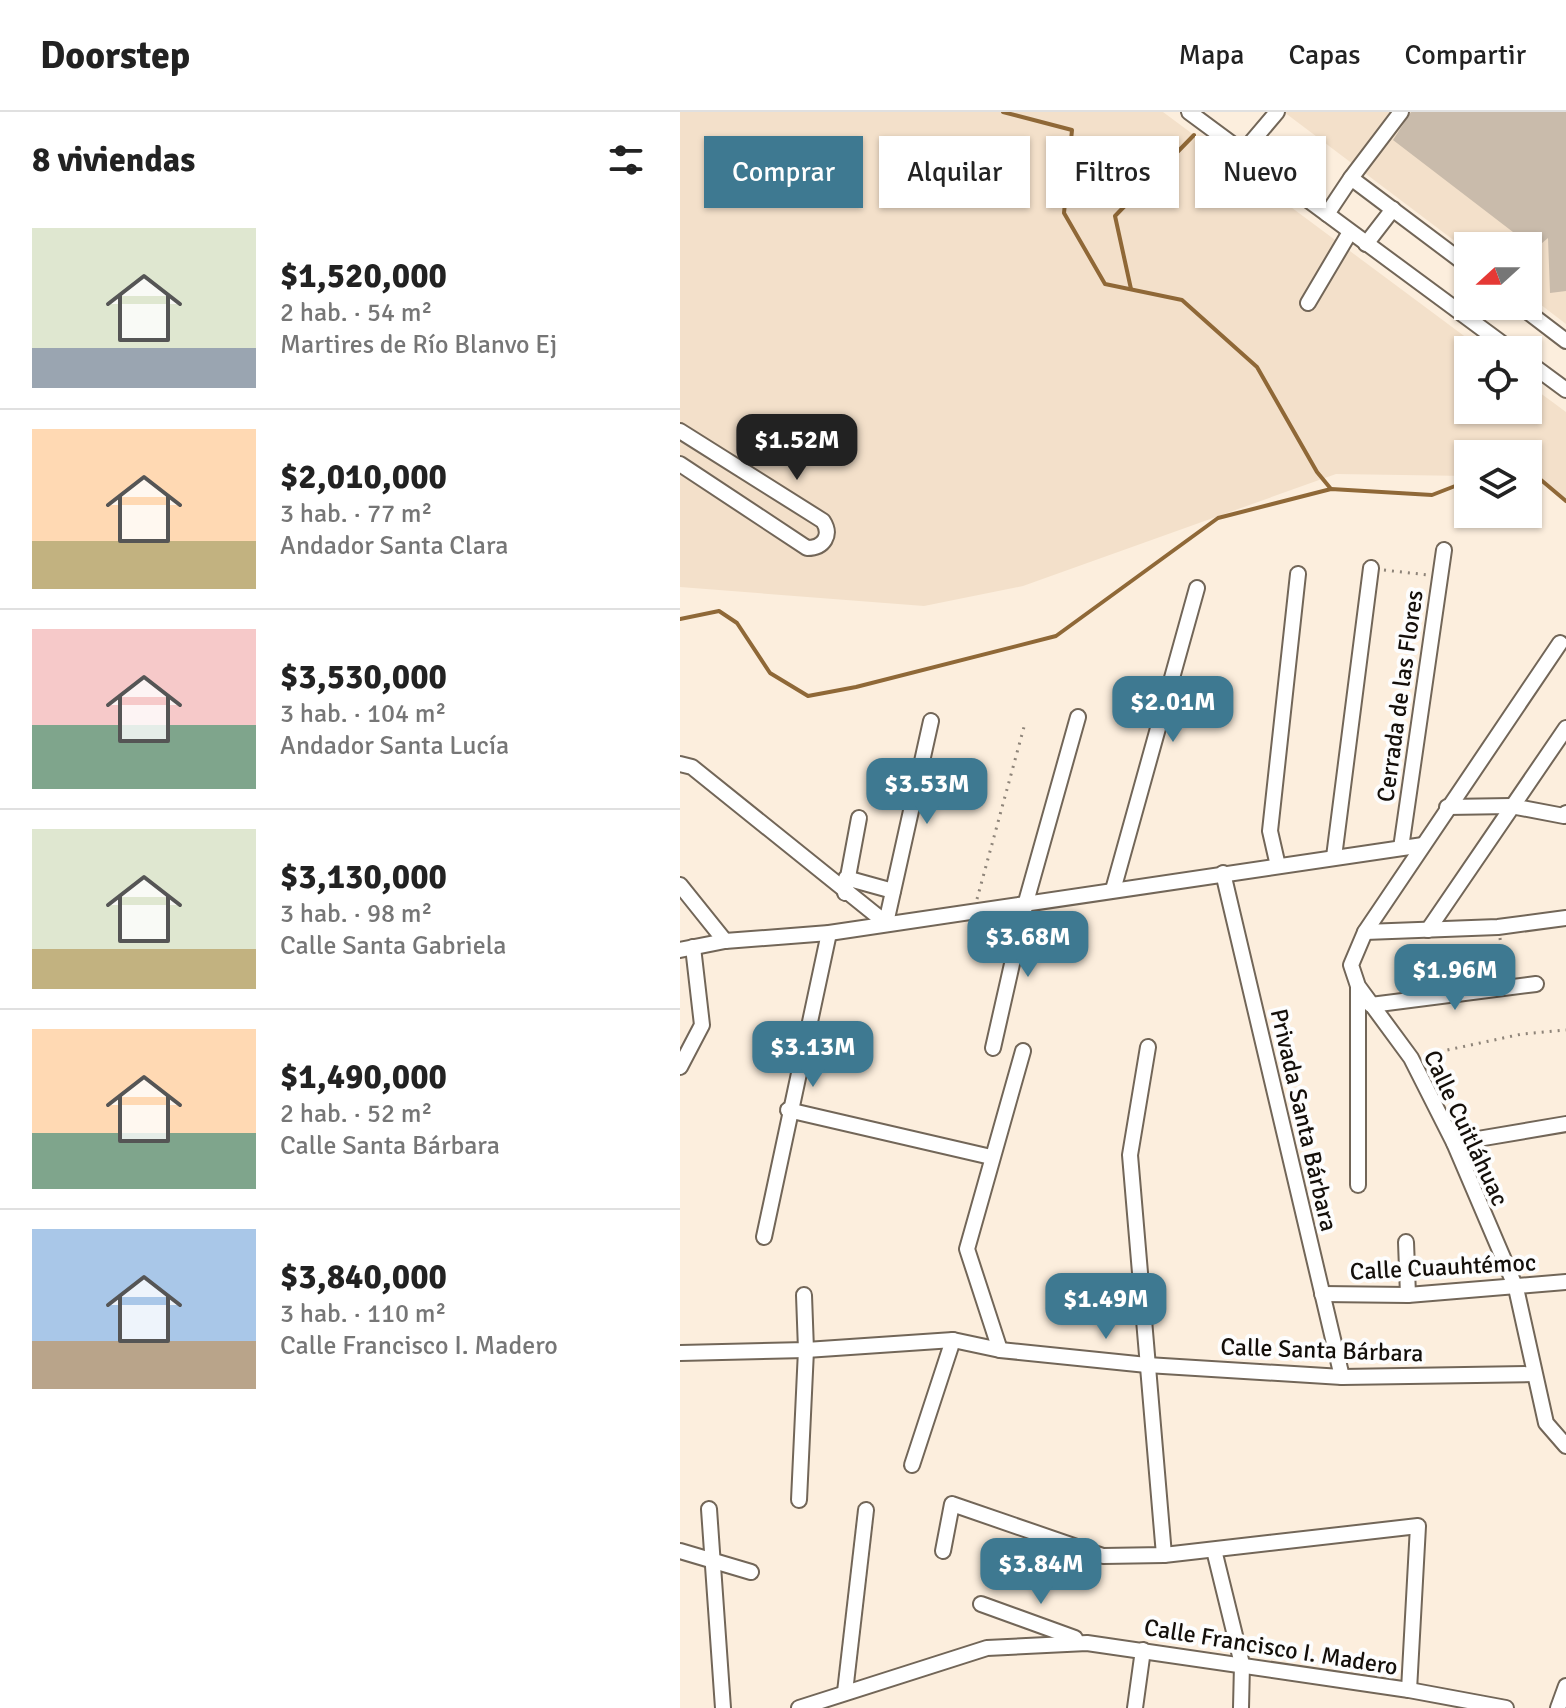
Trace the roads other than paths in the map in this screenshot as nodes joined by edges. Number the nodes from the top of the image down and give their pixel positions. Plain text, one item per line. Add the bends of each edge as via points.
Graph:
1 (1189, 112) edge
2 (1277, 112) edge
3 (1401, 112) edge
4 (1221, 136) edge
5 (1257, 136) edge
6 (1351, 178) junction
7 (1319, 208) edge
8 (1393, 209) junction
9 (1327, 214) junction
10 (1350, 232) junction
11 (1366, 244) junction
12 (1454, 255) edge
13 (1308, 303) dead end
14 (1538, 320) edge
15 (1492, 336) edge
16 (1566, 341) edge
17 (1542, 372) edge
18 (1566, 390) edge
19 (680, 431) edge
20 (680, 464) edge
21 (1444, 550) dead end
22 (1371, 568) road end
23 (1298, 574) dead end
24 (1197, 588) dead end
25 (1560, 643) dead end
26 (1078, 717) dead end
27 (931, 721) dead end
28 (1566, 728) edge
29 (680, 764) edge
30 (1511, 806) junction
31 (1447, 807) junction
32 (1565, 815) edge
33 (859, 818) dead end
34 (1423, 845) junction
35 (1401, 848) junction
36 (1334, 857) junction
37 (1278, 866) junction
38 (1223, 873) junction
39 (680, 885) edge
40 (846, 886) junction
41 (1113, 890) junction
42 (893, 891) junction
43 (1026, 902) junction
44 (1566, 918) edge
45 (886, 923) junction
46 (1428, 930) junction
47 (1365, 932) junction
48 (829, 933) junction
49 (725, 941) junction
50 (686, 948) edge
51 (1536, 984) dead end
52 (1358, 986) junction
53 (1371, 1005) junction
54 (1148, 1047) dead end
55 (993, 1048) dead end
56 (1023, 1051) dead end
57 (680, 1067) edge
58 (788, 1110) junction
59 (1566, 1124) edge
60 (1454, 1143) junction
61 (991, 1157) junction
62 (1358, 1185) dead end
63 (764, 1237) dead end
64 (1406, 1242) dead end
65 (1566, 1282) edge
66 (1516, 1288) junction
67 (1322, 1294) junction
68 (804, 1295) dead end
69 (1408, 1295) junction
70 (953, 1340) junction
71 (806, 1350) junction
72 (1000, 1350) junction
73 (680, 1353) edge
74 (1147, 1365) junction
75 (1534, 1374) junction
76 (1342, 1377) junction
77 (1566, 1446) edge
78 (912, 1465) dead end
79 (799, 1500) dead end
80 (709, 1509) dead end
81 (866, 1510) dead end
82 (1214, 1550) junction
83 (680, 1551) edge
84 (943, 1551) dead end
85 (1164, 1555) junction
86 (710, 1557) junction
87 (751, 1572) dead end
88 (981, 1604) dead end
89 (1087, 1643) junction
90 (1143, 1650) junction
91 (1242, 1664) junction
92 (1566, 1686) edge
93 (1409, 1690) junction
94 (845, 1692) junction
95 (815, 1706) edge
96 (1493, 1707) edge
97 (723, 1708) edge
98 (799, 1708) edge
99 (1135, 1708) edge
100 (1241, 1708) edge
101 (1558, 1708) edge

1 - 4 street
2 - 5 street
3 - 6 street
6 - 8 street
6 - 9 street
7 - 9 street
8 - 11 street
8 - 12 street
9 - 10 street
10 - 11 street
10 - 13 street
11 - 15 street
14 - 16 street
17 - 18 street
19 - 20 street via 823,521 825,539 812,548
21 - 35 street, Cerrada de las Flores
22 - 36 street
23 - 37 street via 1270,831
24 - 41 street
25 - 31 street
26 - 43 street
27 - 42 street
28 - 30 street
29 - 40 street via 692,767
30 - 31 street
30 - 32 street
30 - 46 street
31 - 34 street
33 - 40 street
34 - 35 street
34 - 47 street
35 - 36 street
36 - 37 street
37 - 38 street
38 - 41 street
38 - 67 street, Privada Santa Bárbara
39 - 49 street
40 - 42 street
40 - 45 street
41 - 43 street
42 - 45 street
43 - 45 street
43 - 55 street
44 - 46 street
45 - 48 street
46 - 47 street
47 - 52 street via 1351,965
48 - 49 street
48 - 58 street
49 - 50 street
50 - 57 street via 702,1025
51 - 53 street
52 - 53 street, Calle Cuitláhuac
52 - 62 street, Privada Santa Bárbara
53 - 60 street, Calle Cuitláhuac via 1411,1058
54 - 74 street via 1130,1155
56 - 61 street
58 - 61 street
58 - 63 street
59 - 60 street
60 - 66 street, Calle Cuitláhuac
61 - 72 street via 967,1249
64 - 69 street
65 - 66 street, Calle Cuauhtémoc
66 - 69 street, Calle Cuauhtémoc
66 - 75 street, Calle Cuitláhuac
67 - 69 street, Calle Cuauhtémoc
67 - 76 street, Privada Santa Bárbara
68 - 71 street
70 - 71 street, Calle Santa Bárbara
70 - 72 street, Calle Santa Bárbara
70 - 78 street
71 - 73 street, Calle Santa Bárbara
71 - 79 street
72 - 74 street, Calle Santa Bárbara
74 - 76 street, Calle Santa Bárbara
74 - 85 street
75 - 76 street, Calle Santa Bárbara
75 - 77 street, Calle Cuitláhuac via 1546,1423
80 - 86 street
81 - 94 street
82 - 85 street
82 - 91 street
82 - 93 street via 1418,1526
83 - 86 street
84 - 85 street via 952,1504 1103,1556
86 - 87 street
86 - 97 street
88 - 89 street
89 - 90 street, Calle Francisco I. Madero
89 - 94 street, Calle Francisco I. Madero via 987,1648
90 - 91 street, Calle Francisco I. Madero
90 - 99 street
91 - 93 street, Calle Francisco I. Madero
91 - 100 street
92 - 101 street
93 - 96 street, Calle Francisco I. Madero
94 - 95 street, Calle Francisco I. Madero
95 - 98 street, Calle Francisco I. Madero

